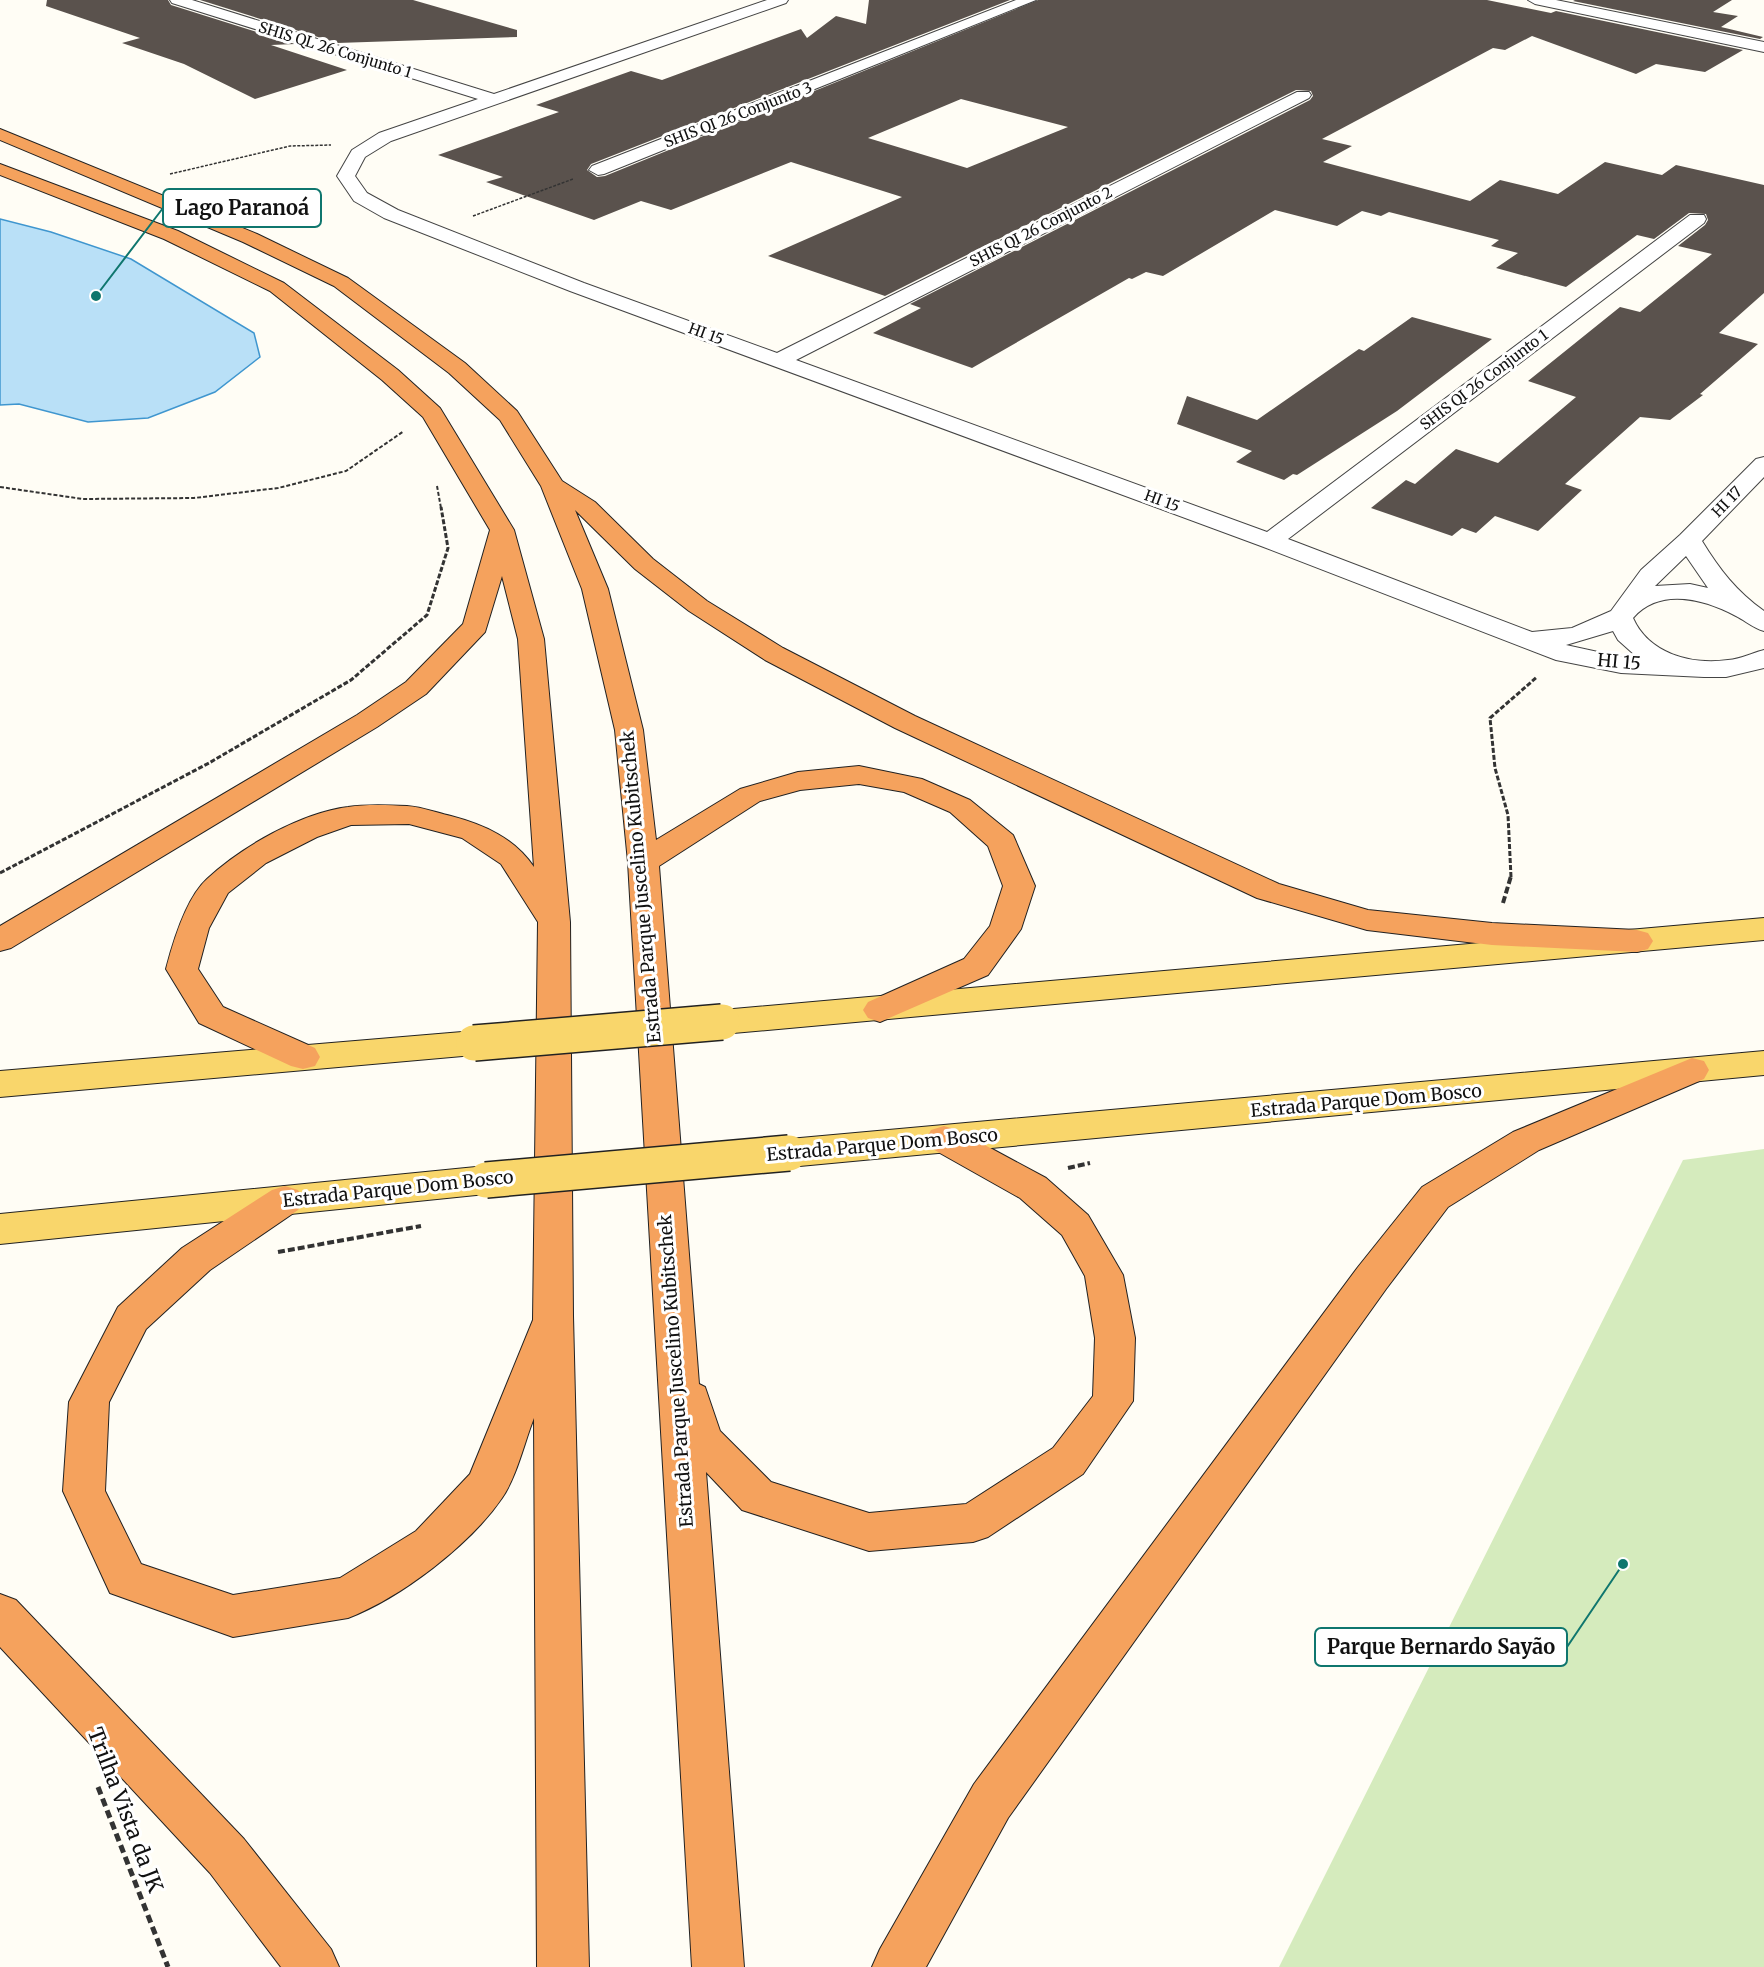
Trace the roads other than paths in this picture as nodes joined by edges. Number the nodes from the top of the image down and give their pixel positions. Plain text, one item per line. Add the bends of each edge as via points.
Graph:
1 (177, 0) edge
2 (781, 0) edge
3 (1029, 0) edge
4 (1535, 0) edge
5 (1764, 47) edge
6 (1303, 95) dead end
7 (493, 99) junction
8 (0, 134) edge
9 (0, 169) edge
10 (598, 170) road end
11 (1697, 219) dead end
12 (779, 360) junction
13 (1764, 464) edge
14 (553, 486) junction
15 (502, 530) junction
16 (1689, 540) junction
17 (1270, 541) junction
18 (1739, 606) junction
19 (1624, 610) junction
20 (1764, 623) edge
21 (1526, 637) junction
22 (1764, 658) edge
23 (1681, 666) junction
24 (1720, 670) junction
25 (1764, 677) edge
26 (643, 862) junction
27 (554, 922) junction
28 (1764, 929) edge
29 (0, 940) edge
30 (1637, 940) junction
31 (880, 1010) junction
32 (303, 1057) junction
33 (1764, 1063) edge
34 (1692, 1070) junction
35 (0, 1084) edge
36 (944, 1139) junction
37 (285, 1200) junction
38 (0, 1229) edge
39 (553, 1316) junction
40 (673, 1332) junction
41 (0, 1615) edge
42 (313, 1967) edge
43 (563, 1967) edge
44 (718, 1967) edge
45 (898, 1967) edge

1 - 7 street, SHIS QL 26 Conjunto 1
2 - 7 street
3 - 10 street, SHIS QI 26 Conjunto 3
4 - 5 street
6 - 12 street, SHIS QI 26 Conjunto 2
7 - 12 street, HI 15 via 385,137 358,154 346,176 360,197 391,214
8 - 14 highway, Estrada Parque Juscelino Kubitschek via 250,238 341,282 457,368 509,416
9 - 15 highway via 171,235 277,287 432,413
11 - 17 street, SHIS QI 26 Conjunto 1
12 - 17 street, HI 15
13 - 16 street, HI 17
14 - 26 highway, Estrada Parque Juscelino Kubitschek via 595,589 629,730
14 - 30 highway via 587,507 644,564 698,606 774,654 905,722 1268,891 1367,920 1492,934
15 - 27 highway via 531,639
15 - 29 highway via 476,626 416,688
16 - 18 street via 1712,577
16 - 19 street, HI 17 via 1650,575
17 - 21 street, HI 15
18 - 19 street, HI 15 via 1709,595 1676,591 1647,594
18 - 20 street
19 - 21 street, HI 15 via 1575,637
19 - 23 street via 1623,630 1635,644
21 - 23 street, HI 15 via 1565,654 1621,664
22 - 24 street via 1749,667
23 - 24 street
24 - 25 street
26 - 31 highway via 750,795 798,781 859,775 912,785 960,806 1002,842 1019,886 1005,929 976,967
26 - 40 highway, Estrada Parque Juscelino Kubitschek
27 - 32 highway via 512,856 473,831 409,815 348,816 306,830 255,856 216,887 193,927 182,969 211,1015
27 - 39 highway
28 - 30 main road
30 - 31 main road
31 - 32 main road, bridge
32 - 35 main road
33 - 34 main road, Estrada Parque Dom Bosco
34 - 36 main road, Estrada Parque Dom Bosco
34 - 45 highway via 1526,1141 1435,1197 992,1801
36 - 37 main road, Estrada Parque Dom Bosco, bridge
36 - 40 highway via 1033,1188 1075,1225 1104,1275 1115,1338 1113,1401 1068,1461 973,1523 869,1532 757,1497 702,1440
37 - 38 main road, Estrada Parque Dom Bosco
37 - 39 highway via 196,1259 132,1318 88,1402 84,1491 126,1579 233,1616 348,1597 431,1545 487,1485
39 - 43 highway
40 - 44 highway, Estrada Parque Juscelino Kubitschek
41 - 42 highway via 227,1856

